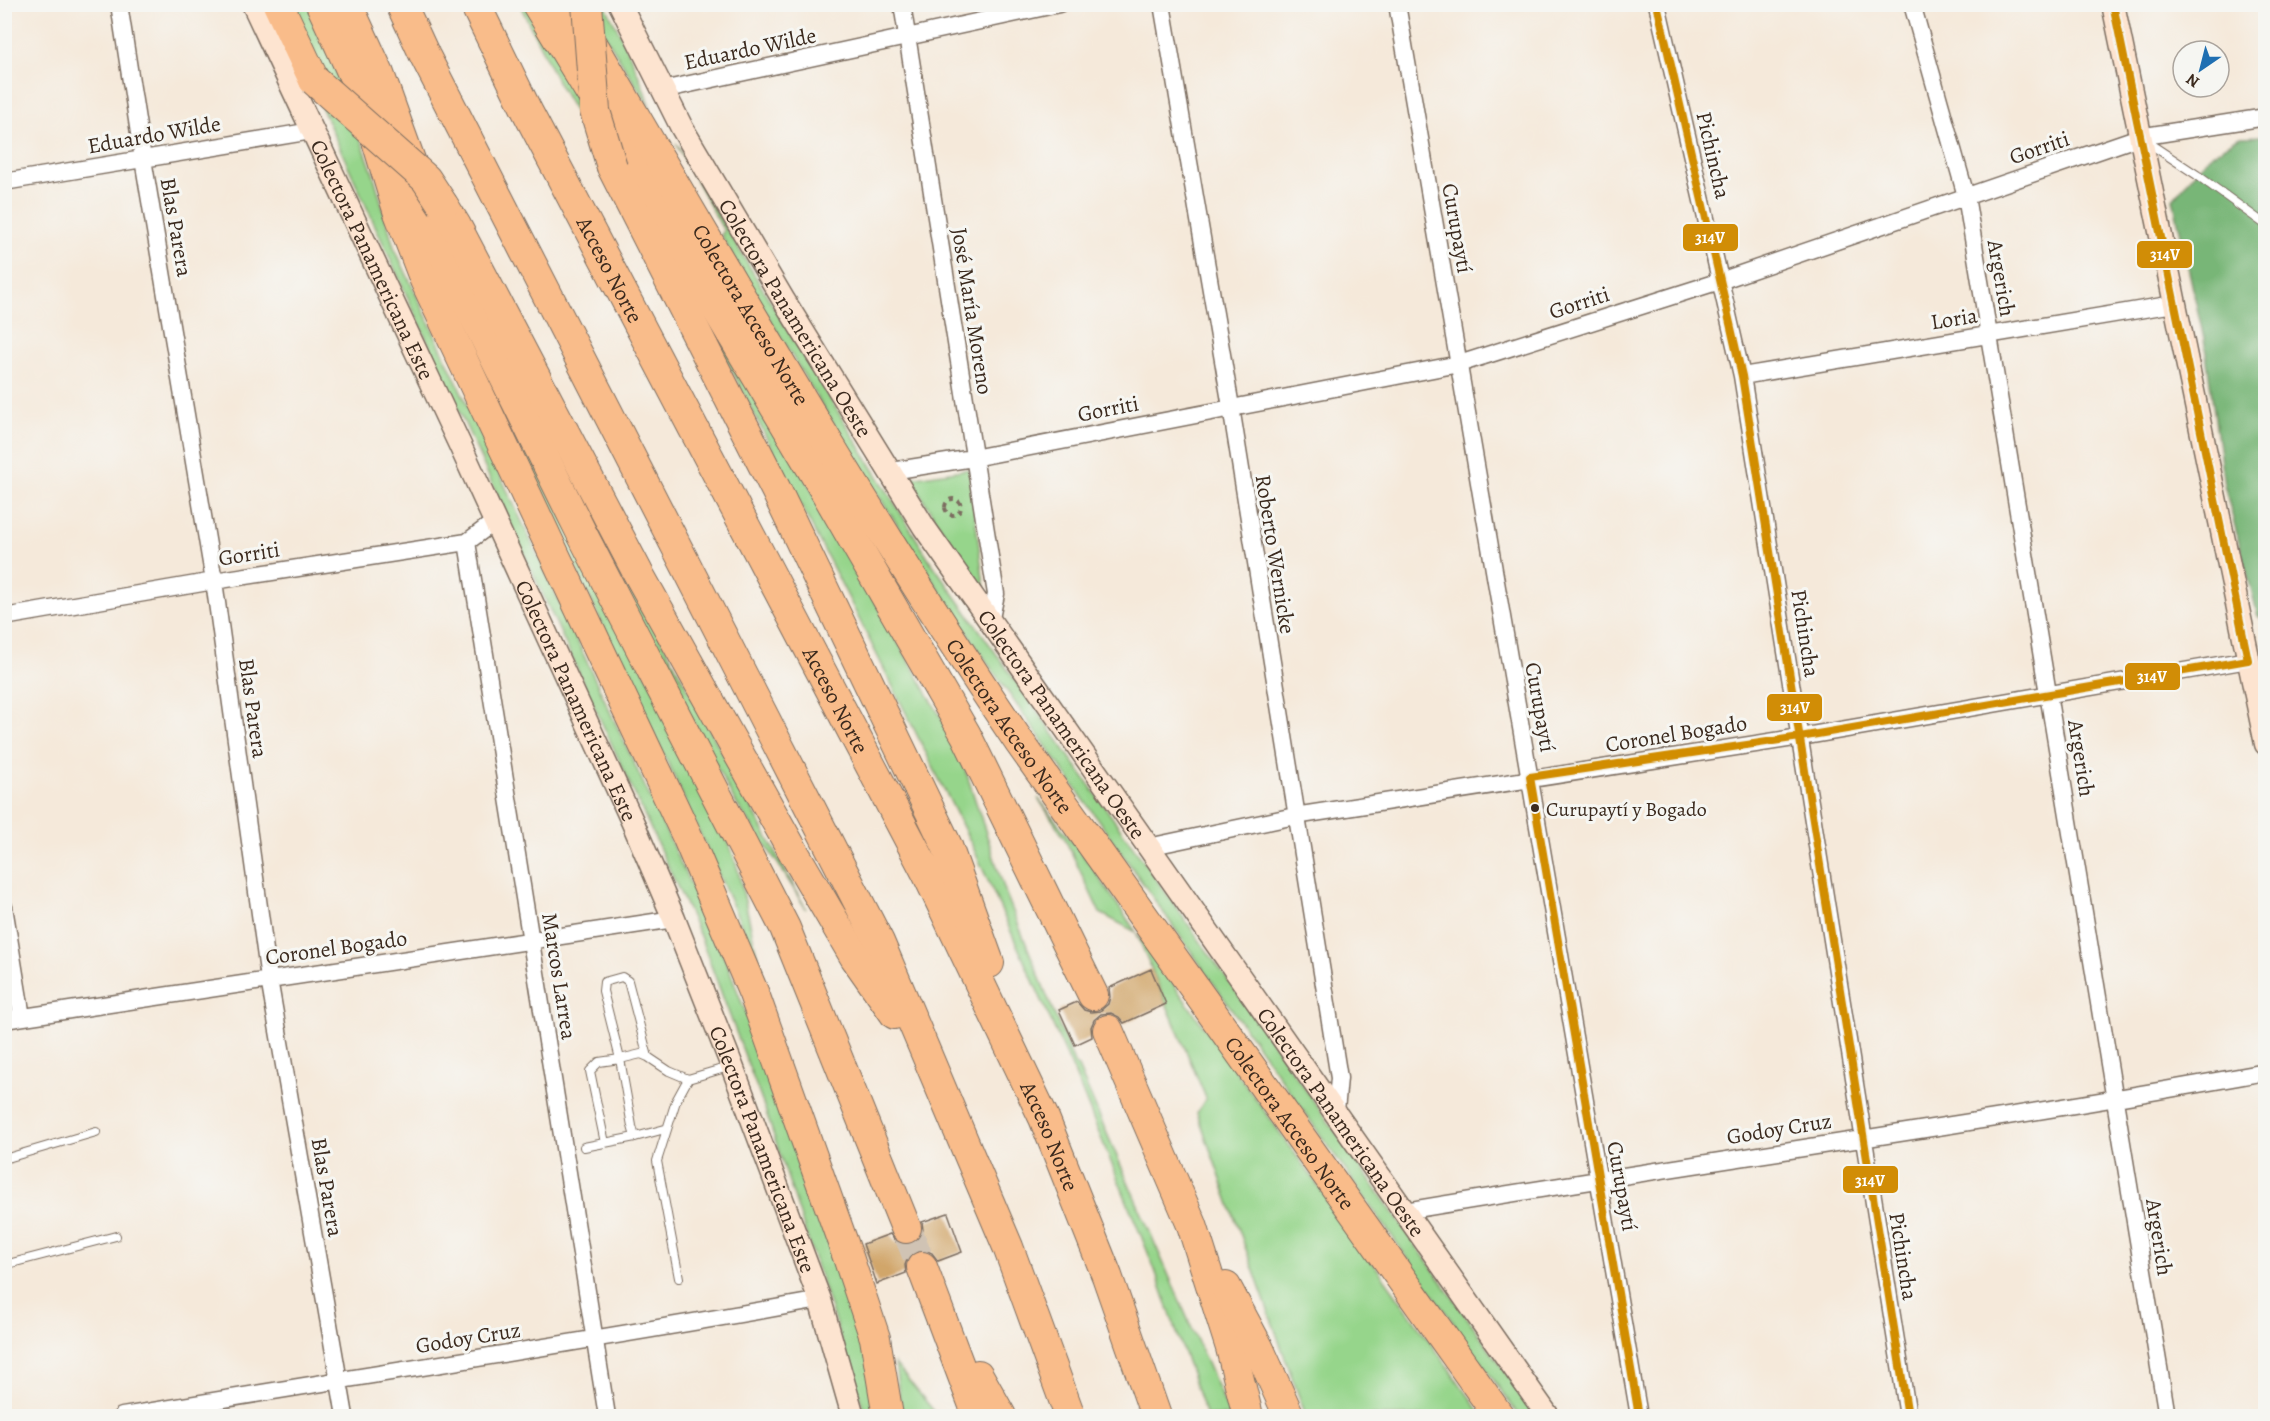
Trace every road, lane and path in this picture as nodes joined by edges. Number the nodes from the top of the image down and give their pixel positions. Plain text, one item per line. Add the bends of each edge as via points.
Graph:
1 (119, 4) edge
2 (253, 4) edge
3 (278, 4) edge
4 (321, 4) edge
5 (347, 4) edge
6 (401, 4) edge
7 (475, 4) edge
8 (537, 4) edge
9 (569, 4) edge
10 (587, 4) edge
11 (620, 4) edge
12 (902, 4) edge
13 (1059, 4) edge
14 (1162, 4) edge
15 (1397, 4) edge
16 (1657, 4) edge
17 (1912, 4) edge
18 (2113, 4) edge
19 (907, 36) junction
20 (662, 90) junction
21 (2265, 117) edge
22 (312, 131) junction
23 (2139, 137) junction
24 (143, 159) junction
25 (4, 182) edge
26 (1966, 196) junction
27 (2265, 225) edge
28 (1720, 281) junction
29 (2174, 304) junction
30 (1989, 335) junction
31 (1459, 364) junction
32 (1742, 376) junction
33 (1231, 407) junction
34 (973, 458) junction
35 (891, 471) junction
36 (945, 504) joint
37 (494, 522) junction
38 (467, 542) junction
39 (214, 581) junction
40 (4, 617) edge
41 (990, 623) junction
42 (2248, 660) junction
43 (2049, 695) junction
44 (1800, 737) junction
45 (2265, 744) edge
46 (1530, 777) junction
47 (1295, 816) junction
48 (1148, 847) junction
49 (4, 908) edge
50 (674, 919) junction
51 (532, 941) junction
52 (268, 979) junction
53 (1093, 995) dead end
54 (22, 1017) junction
55 (4, 1020) edge
56 (1108, 1030) dead end
57 (648, 1057) junction
58 (926, 1057) junction
59 (620, 1059) junction
60 (732, 1066) junction
61 (2265, 1072) edge
62 (688, 1079) junction
63 (2115, 1099) junction
64 (1336, 1111) junction
65 (1044, 1118) junction
66 (665, 1129) junction
67 (96, 1132) dead end
68 (635, 1137) junction
69 (1862, 1137) junction
70 (605, 1143) junction
71 (584, 1147) dead end
72 (4, 1159) edge
73 (1599, 1180) junction
74 (1406, 1211) junction
75 (1192, 1226) junction
76 (906, 1228) tunnel mouth
77 (116, 1236) dead end
78 (4, 1265) edge
79 (922, 1267) tunnel mouth
80 (679, 1278) dead end
81 (820, 1300) junction
82 (944, 1322) junction
83 (595, 1340) junction
84 (339, 1380) junction
85 (122, 1416) edge
86 (345, 1416) edge
87 (607, 1416) edge
88 (854, 1416) edge
89 (888, 1416) edge
90 (978, 1416) edge
91 (1002, 1416) edge
92 (1070, 1416) edge
93 (1156, 1416) edge
94 (1248, 1416) edge
95 (1289, 1416) edge
96 (1499, 1416) edge
97 (1548, 1416) edge
98 (1639, 1416) edge
99 (1908, 1416) edge
100 (2167, 1416) edge

1 - 24 street, Blas Parera
2 - 22 street, Colectora Panamericana Este
3 - 58 highway, bridge via 314,80 426,179 456,226 638,573 787,841 855,957
4 - 89 highway via 364,98 398,210 425,280 687,836 754,994 875,1338
5 - 76 highway via 380,74 443,252 784,928
6 - 58 highway via 879,942
7 - 65 highway, Acceso Norte via 526,111 927,873
8 - 53 highway via 966,735
9 - 96 highway, Colectora Acceso Norte via 869,512 954,645
10 - 65 highway, bridge via 595,111 612,167 776,490 947,846
11 - 20 street, Colectora Panamericana Oeste
12 - 19 street, José María Moreno
13 - 19 street, Eduardo Wilde
14 - 33 street, Roberto Wernicke
15 - 31 street, Curupaytí
16 - 28 street, Pichincha
17 - 26 street, Argerich
18 - 23 street
19 - 20 street, Eduardo Wilde
19 - 34 street, José María Moreno
20 - 35 street, Colectora Panamericana Oeste via 783,299
21 - 23 street, Gorriti
22 - 24 street, Eduardo Wilde
22 - 37 street, Colectora Panamericana Este
23 - 26 street, Gorriti
23 - 27 lane
23 - 29 street
24 - 25 street, Eduardo Wilde
24 - 39 street, Blas Parera
26 - 28 street, Gorriti
26 - 30 street, Argerich
28 - 31 street, Gorriti
28 - 32 street, Pichincha
29 - 30 street, Loria
29 - 42 street
30 - 32 street, Loria
30 - 43 street, Argerich
31 - 33 street, Gorriti
31 - 46 street, Curupaytí
32 - 44 street, Pichincha
33 - 34 street, Gorriti
33 - 47 street, Roberto Wernicke
34 - 35 street, Gorriti
34 - 41 street, José María Moreno via 996,594
35 - 41 street, Colectora Panamericana Oeste
36 - 36 path via 950,515 959,512 961,506 956,500
37 - 38 street, Gorriti
37 - 50 street, Colectora Panamericana Este
38 - 39 street, Gorriti
38 - 51 street, Marcos Larrea
39 - 40 street, Gorriti
39 - 52 street, Blas Parera
41 - 48 street, Colectora Panamericana Oeste
42 - 43 street, Coronel Bogado
42 - 45 street
43 - 44 street, Coronel Bogado
43 - 63 street, Argerich
44 - 46 street, Coronel Bogado
44 - 69 street, Pichincha
46 - 47 street, Coronel Bogado
46 - 73 street, Curupaytí
47 - 48 street, Coronel Bogado
47 - 64 street, Roberto Wernicke via 1339,1078
48 - 64 street, Colectora Panamericana Oeste
49 - 54 street
50 - 51 street, Coronel Bogado
50 - 60 street, Colectora Panamericana Este
51 - 52 street, Coronel Bogado
51 - 83 street, Marcos Larrea
52 - 54 street, Coronel Bogado
52 - 84 street, Blas Parera
54 - 55 street, Coronel Bogado
56 - 75 highway
57 - 59 lane via 641,1054
57 - 59 lane via 628,981 622,977 604,982 602,987
57 - 62 lane
58 - 92 highway via 1008,1246
59 - 68 lane
59 - 70 lane via 599,1062 590,1071
60 - 62 lane
60 - 81 street, Colectora Panamericana Este
61 - 63 street, Godoy Cruz
62 - 66 lane
63 - 69 street, Godoy Cruz
63 - 100 street, Argerich
64 - 74 street, Colectora Panamericana Oeste
65 - 93 highway, Acceso Norte via 1107,1276
66 - 68 lane
66 - 80 lane via 657,1161
67 - 72 lane
68 - 70 lane
69 - 73 street, Godoy Cruz
69 - 99 street, Pichincha
70 - 71 lane
73 - 74 street, Godoy Cruz
73 - 98 street, Curupaytí
74 - 97 street, Colectora Panamericana Oeste
75 - 94 highway via 1231,1347
75 - 95 highway via 1258,1347
77 - 78 lane
79 - 82 highway
81 - 83 street, Godoy Cruz
81 - 88 street, Colectora Panamericana Este
82 - 90 highway
82 - 91 highway
83 - 84 street, Godoy Cruz
83 - 87 street, Marcos Larrea
84 - 85 street, Godoy Cruz
84 - 86 street, Blas Parera

